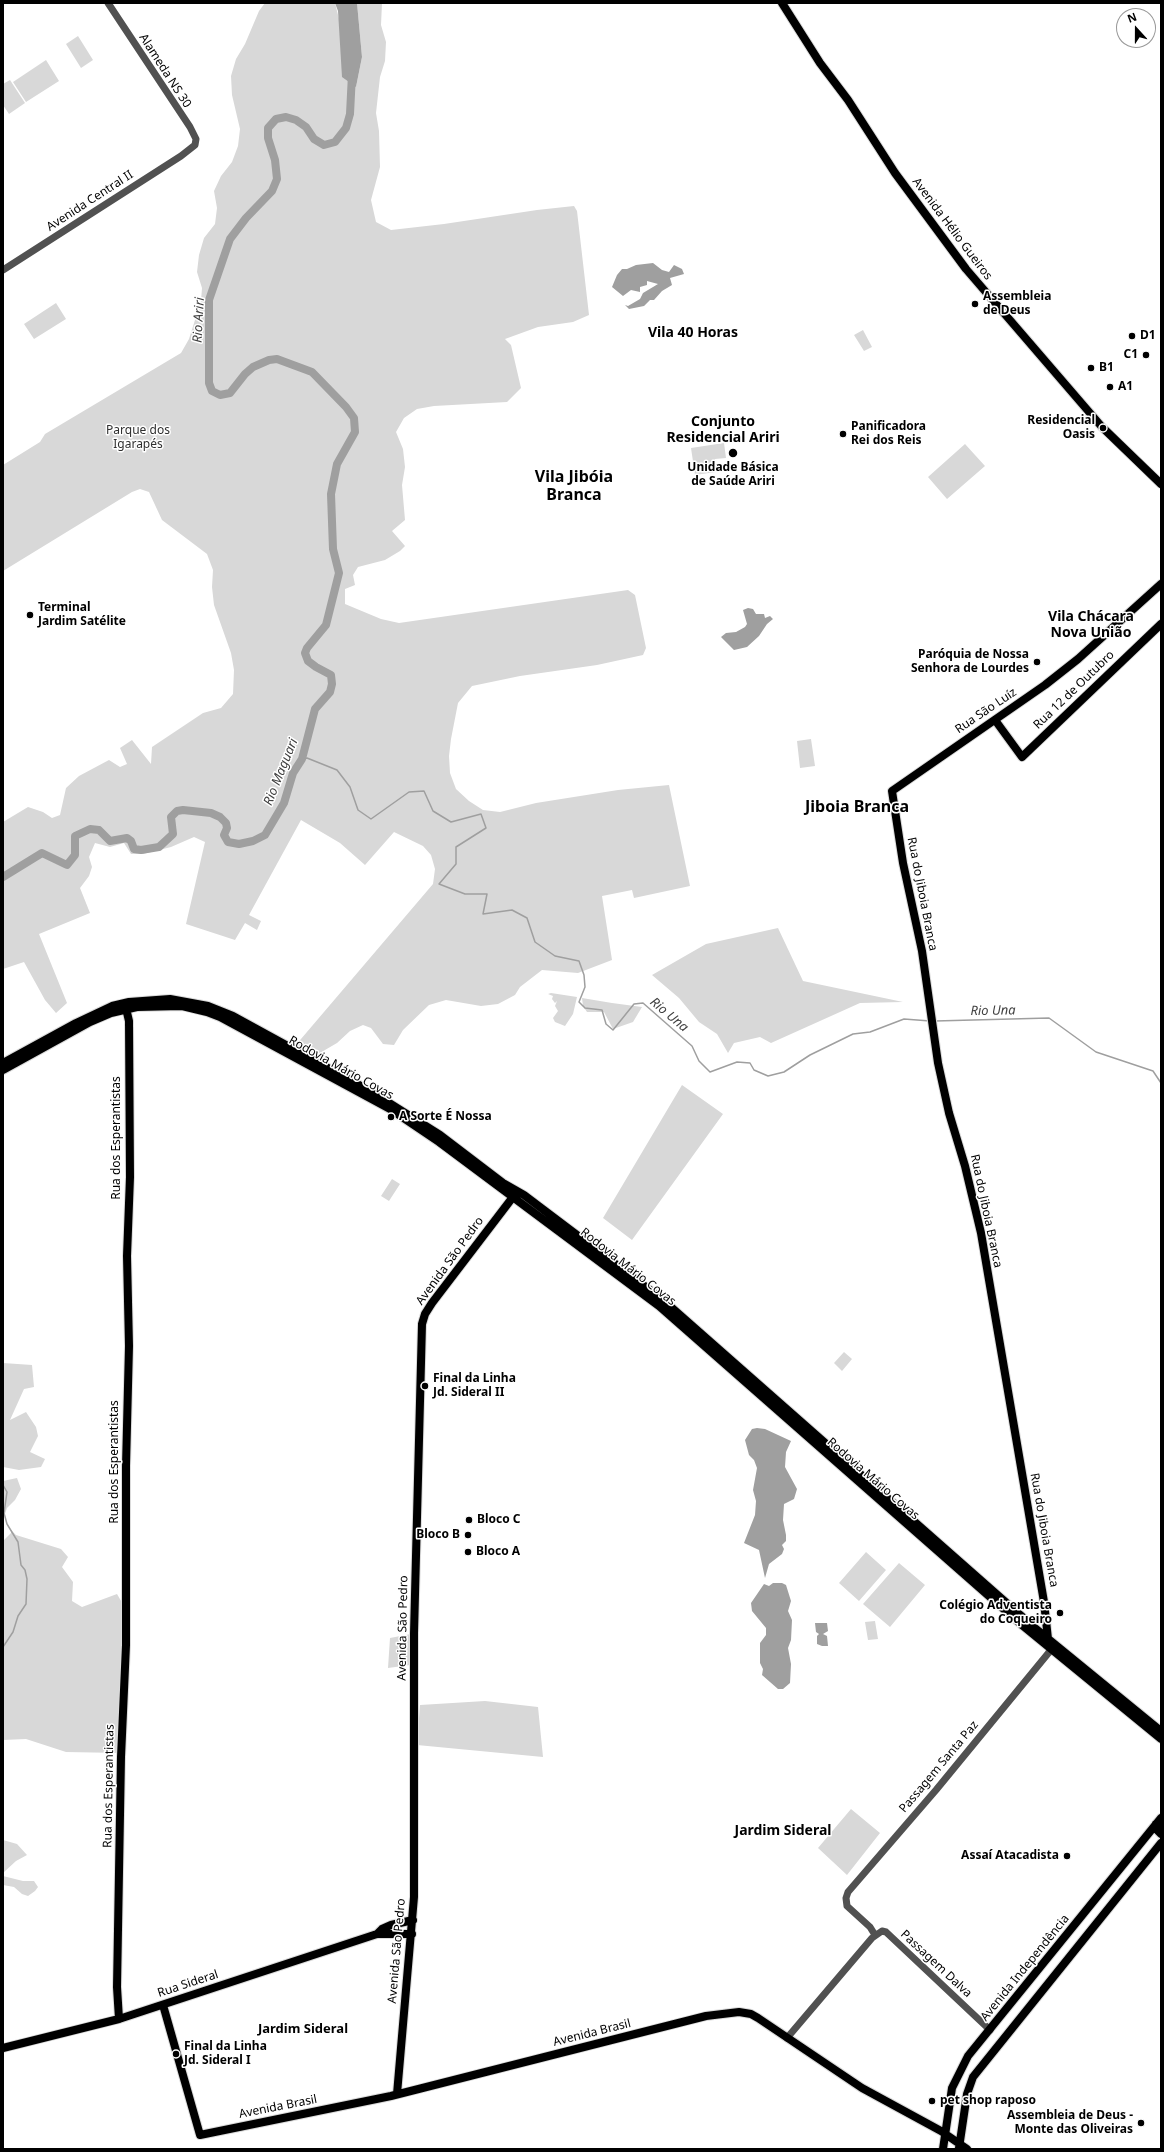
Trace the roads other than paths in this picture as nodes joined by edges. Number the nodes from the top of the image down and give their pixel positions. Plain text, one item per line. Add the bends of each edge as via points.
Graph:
1 (108, 3) edge
2 (782, 3) edge
3 (189, 151) joint
4 (3, 270) edge
5 (1161, 484) edge
6 (1161, 584) edge
7 (1161, 624) edge
8 (995, 720) junction
9 (892, 791) joint
10 (126, 1006) junction
11 (3, 1063) edge
12 (3, 1070) edge
13 (515, 1194) junction
14 (1046, 1614) junction
15 (1033, 1631) junction
16 (1050, 1644) junction
17 (1094, 1680) junction
18 (1120, 1701) junction
19 (1161, 1726) edge
20 (1161, 1731) edge
21 (1161, 1739) edge
22 (1161, 1744) edge
23 (1159, 1821) edge
24 (1161, 1834) edge
25 (1142, 1841) junction
26 (1161, 1843) edge
27 (1155, 1850) junction
28 (413, 1920) junction
29 (377, 1934) junction
30 (412, 1934) junction
31 (875, 1935) junction
32 (163, 2005) junction
33 (119, 2019) junction
34 (990, 2030) junction
35 (787, 2038) junction
36 (3, 2048) edge
37 (397, 2094) junction
38 (946, 2125) junction
39 (962, 2128) junction
40 (945, 2134) junction
41 (958, 2147) edge
42 (943, 2149) edge
43 (967, 2149) edge

1 - 3 street, Alameda NS 30 via 190,127 196,142
2 - 5 main road, Avenida Hélio Gueiros via 895,173 966,269 1103,428
3 - 4 street, Avenida Central II
6 - 8 main road, Rua São Luíz via 1078,659
7 - 8 main road, Rua 12 de Outubro via 1022,757
8 - 9 main road, Rua São Luíz
9 - 14 main road, Rua do Jiboia Branca via 903,863 922,951 938,1063 981,1233
10 - 11 main road, Rodovia Mário Covas via 80,1020
10 - 12 main road, Rodovia Mário Covas via 90,1022
10 - 13 main road, Rodovia Mário Covas via 170,999 208,1006 233,1016 405,1112
10 - 33 main road, Rua dos Esperantistas via 130,1026 127,1307 129,1353 126,1645 121,1757 117,1987
13 - 15 main road, Rodovia Mário Covas via 700,1337
13 - 28 main road, Avenida São Pedro via 432,1302 422,1324 414,1633
14 - 15 main road
14 - 16 main road, Rua do Jiboia Branca
15 - 16 main road, Rodovia Mário Covas
16 - 17 main road, Rodovia Mário Covas
16 - 31 street, Passagem Santa Paz via 936,1790 847,1895 847,1906 870,1926
17 - 18 main road, Rodovia Mário Covas
17 - 19 main road via 1136,1705
17 - 22 main road via 1117,1707
18 - 20 main road, Rodovia Mário Covas
18 - 21 main road, Rodovia Mário Covas
23 - 24 main road via 1157,1830
23 - 25 main road, Avenida Independência
25 - 27 main road via 1152,1842
25 - 34 main road, Avenida Independência
26 - 27 main road
27 - 39 main road via 976,2074 967,2094
28 - 29 main road, Rua Sideral via 391,1925
28 - 30 main road, Avenida São Pedro
29 - 30 main road, Rua Sideral
29 - 32 main road, Rua Sideral
30 - 37 main road, Avenida São Pedro
31 - 34 street, Passagem Dalva via 884,1931
31 - 35 street
32 - 33 main road, Rua Sideral
32 - 37 main road, Avenida Brasil via 200,2135
33 - 36 main road, Rua Sideral
34 - 38 main road, Avenida Independência via 968,2056 955,2079
35 - 37 main road, Avenida Brasil via 751,2014 725,2013
35 - 40 main road, Avenida Brasil via 862,2088
38 - 39 main road via 952,2135
38 - 40 main road, Avenida Independência
39 - 41 main road
40 - 41 main road, Avenida Brasil
40 - 42 main road, Avenida Independência
41 - 42 main road via 949,2146
41 - 43 main road, Avenida Brasil

